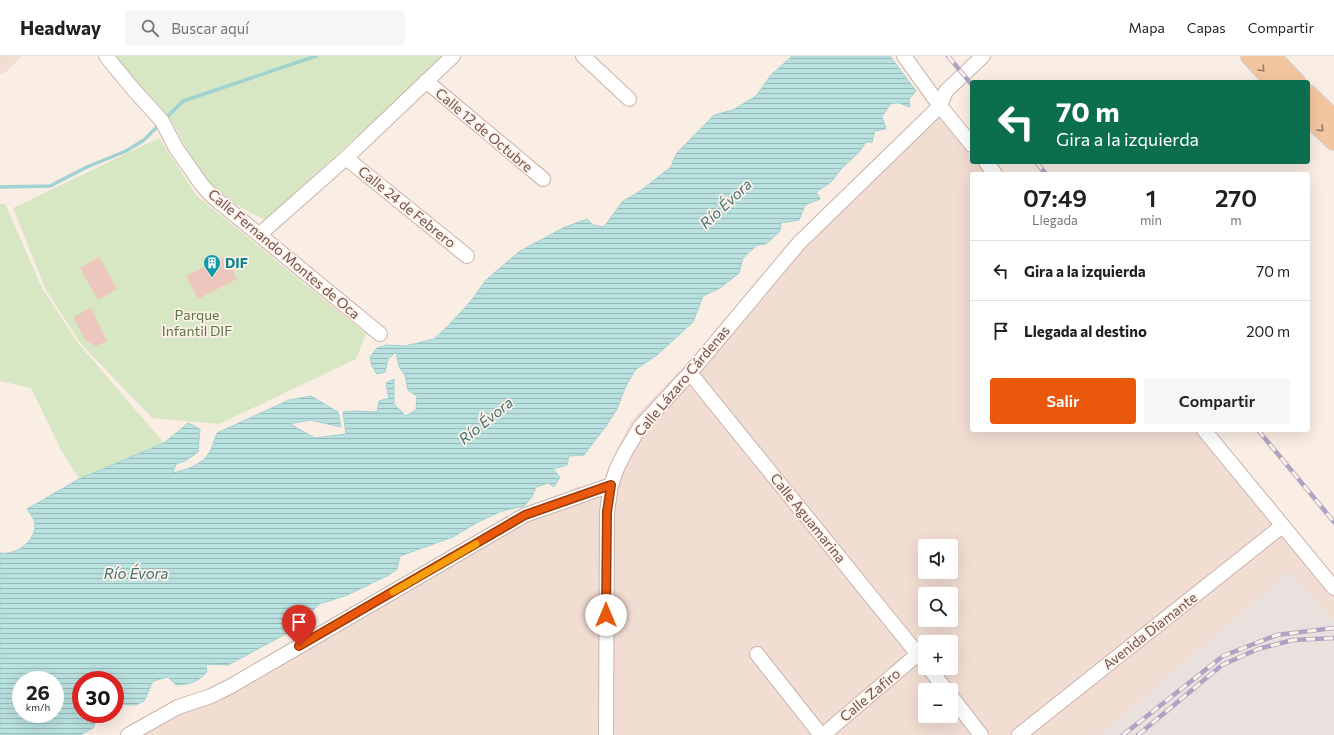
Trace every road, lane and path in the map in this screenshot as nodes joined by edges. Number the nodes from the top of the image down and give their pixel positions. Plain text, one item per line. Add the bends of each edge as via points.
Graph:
1 (106, 56) edge
2 (453, 56) edge
3 (583, 56) edge
4 (904, 56) edge
5 (983, 56) edge
6 (1250, 56) edge
7 (1274, 58) edge
8 (1272, 80) edge
9 (1294, 80) edge
10 (426, 81) junction
11 (1310, 96) edge
12 (629, 99) dead end
13 (940, 106) junction
14 (1310, 118) edge
15 (1334, 119) edge
16 (1334, 142) edge
17 (970, 143) edge
18 (346, 158) junction
19 (543, 179) dead end
20 (260, 234) junction
21 (467, 256) dead end
22 (380, 334) dead end
23 (690, 373) junction
24 (1206, 432) edge
25 (611, 485) junction
26 (1282, 526) junction
27 (1334, 588) edge
28 (757, 654) dead end
29 (918, 654) edge
30 (918, 662) edge
31 (934, 675) edge
32 (941, 683) edge
33 (958, 705) edge
34 (128, 735) edge
35 (606, 735) edge
36 (822, 735) edge
37 (981, 735) edge
38 (1019, 735) edge

1 - 20 street, Calle Fernando Montes de Oca via 162,121 176,148 202,185
2 - 10 street
3 - 12 street
4 - 13 street
5 - 13 street, Calle Lázaro Cárdenas via 946,91
6 -> 8 main road
7 - 9 main road
10 - 18 street
10 - 19 street, Calle 12 de Octubre
11 - 15 main road
13 - 17 street
13 - 23 street, Calle Lázaro Cárdenas via 799,243
14 -> 16 main road
18 - 20 street
18 - 21 street, Calle 24 de Febrero
20 - 22 street, Calle Fernando Montes de Oca
23 - 25 street, Calle Lázaro Cárdenas via 640,427 624,454
23 - 29 street, Calle Aguamarina
24 - 26 street
25 - 34 street via 525,515 226,689 178,707
25 - 35 street, Calle Lázaro Cárdenas via 607,512
26 - 27 street
26 - 38 street, Avenida Diamante
28 - 36 street
30 - 36 street, Calle Zafiro
31 - 32 street
33 - 37 street

